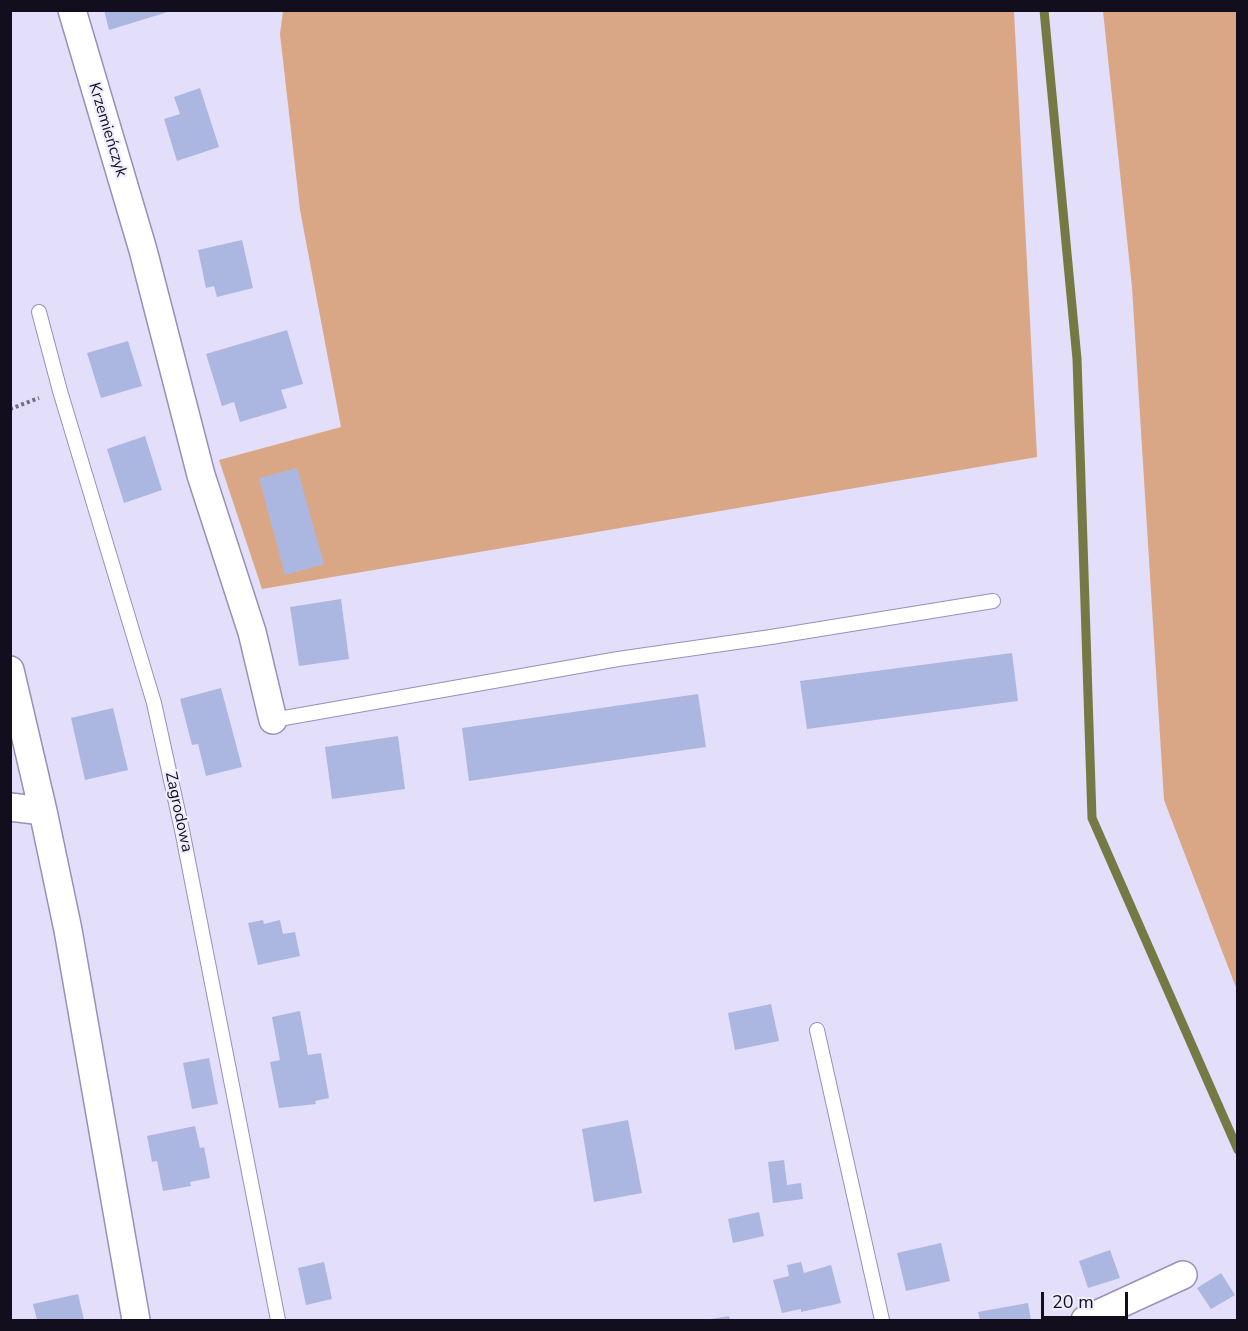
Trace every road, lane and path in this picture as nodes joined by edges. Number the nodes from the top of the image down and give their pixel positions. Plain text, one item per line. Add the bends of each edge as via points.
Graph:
1 (72, 10) edge
2 (39, 312) dead end
3 (60, 391) junction
4 (10, 409) edge
5 (993, 601) dead end
6 (10, 670) edge
7 (273, 720) joint
8 (10, 807) edge
9 (43, 811) junction
10 (817, 1030) dead end
11 (1183, 1275) dead end
12 (136, 1320) edge
13 (278, 1320) edge
14 (882, 1320) edge
15 (1085, 1320) edge

1 - 7 street, Krzemieńczyk via 143,250 201,475 252,632
2 - 3 lane, Zagrodowa
3 - 4 path
3 - 13 lane, Zagrodowa via 154,703
5 - 7 lane via 618,659
6 - 9 street
8 - 9 street
9 - 12 street via 72,951
10 - 14 lane
11 - 15 street

